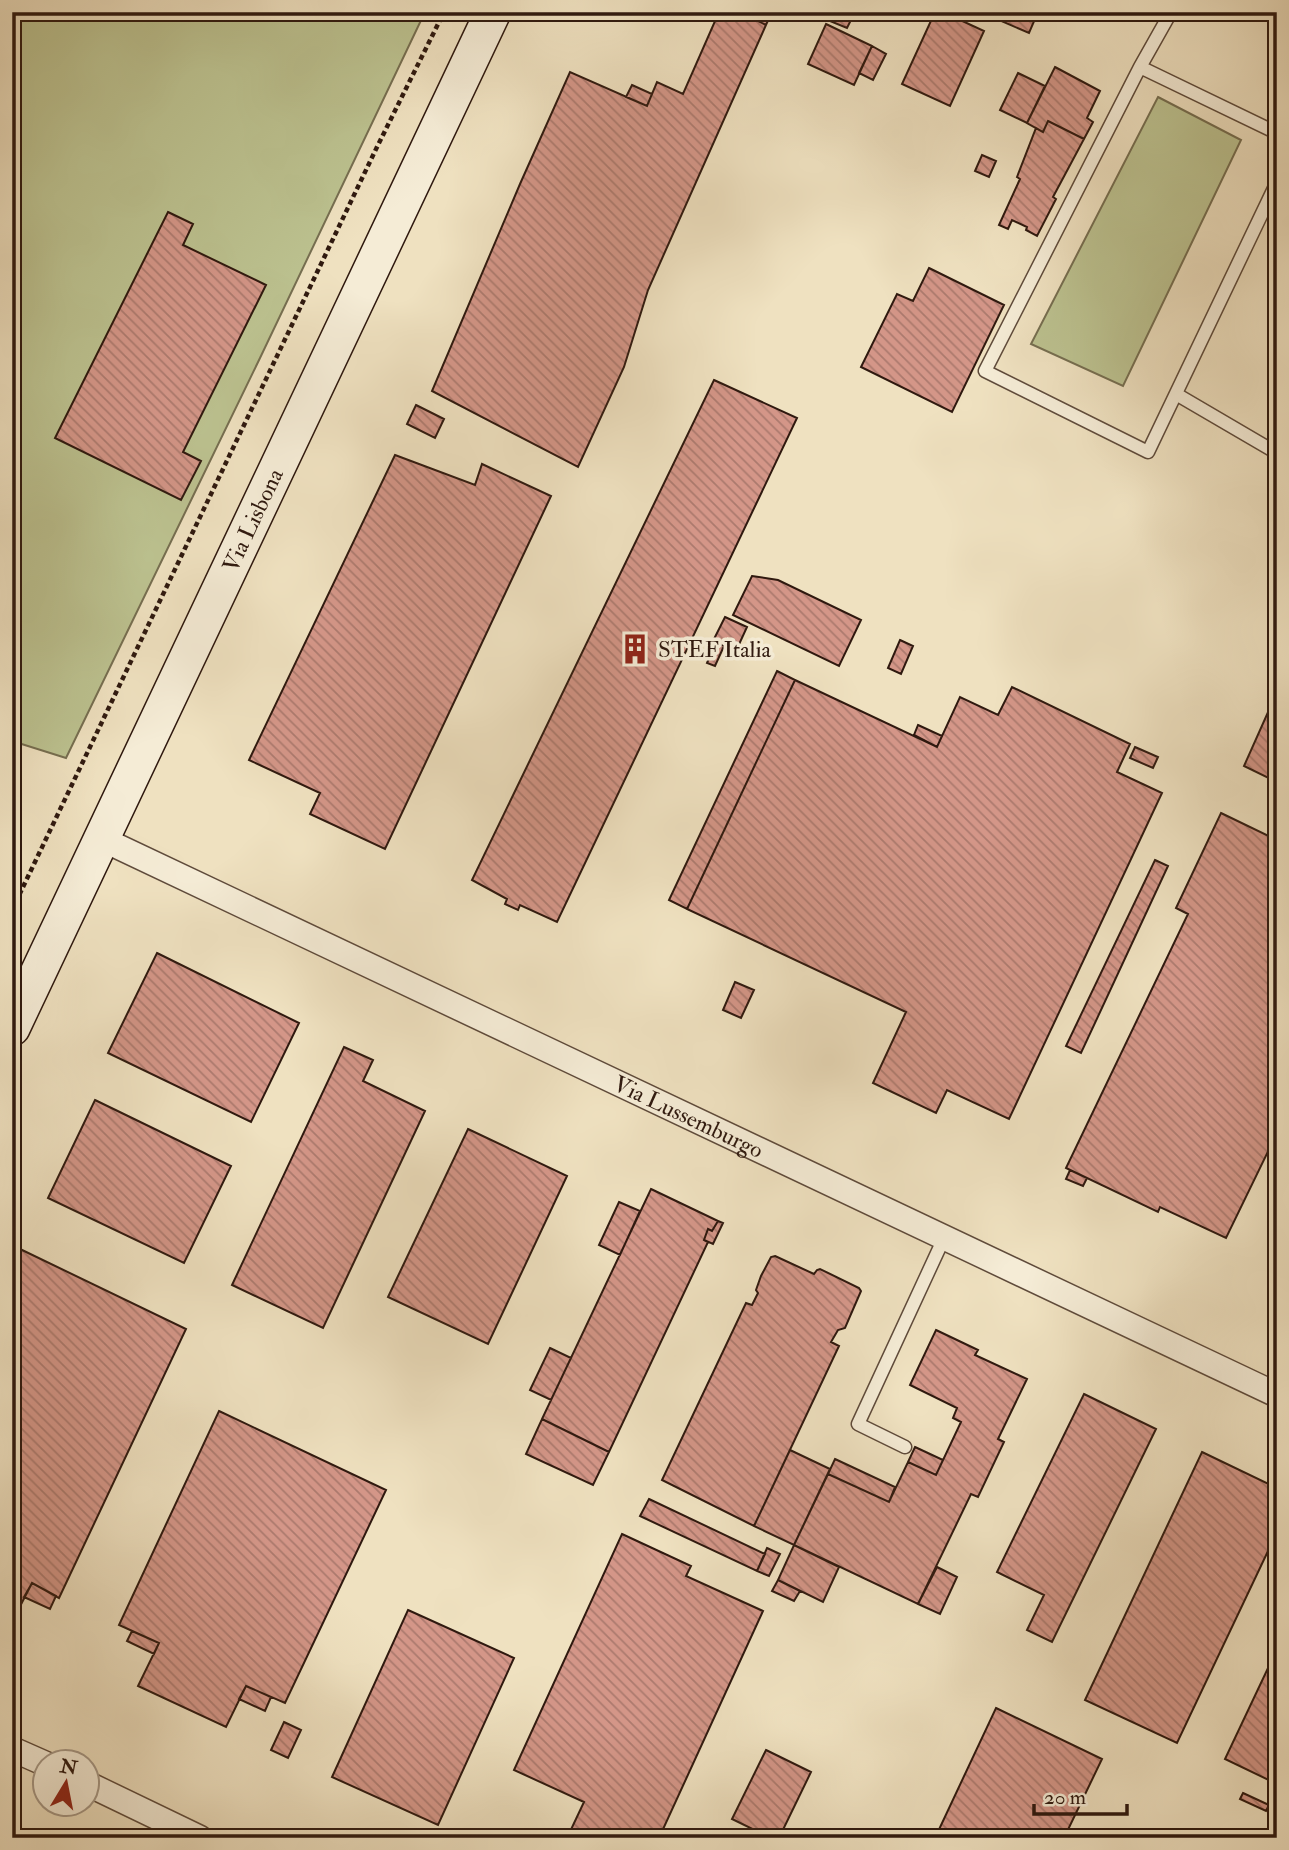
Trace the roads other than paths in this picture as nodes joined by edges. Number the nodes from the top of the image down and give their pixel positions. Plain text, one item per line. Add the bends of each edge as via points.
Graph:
1 (493, 12) edge
2 (1171, 12) edge
3 (1140, 67) junction
4 (1277, 133) edge
5 (1277, 182) edge
6 (1176, 394) junction
7 (1277, 453) edge
8 (102, 839) junction
9 (12, 1028) edge
10 (944, 1238) junction
11 (1277, 1395) edge
12 (905, 1447) dead end
13 (12, 1749) edge
14 (32, 1758) edge
15 (102, 1791) edge
16 (200, 1838) edge

1 - 8 street, Via Lisbona
2 - 3 lane
3 - 4 lane
3 - 6 lane via 985,371 1149,452
5 - 6 lane
6 - 7 lane
8 - 9 street, Via Lisbona
8 - 10 street, Via Lussemburgo
10 - 11 street, Via Lussemburgo
10 - 12 lane via 858,1424
13 - 14 street
15 - 16 street

